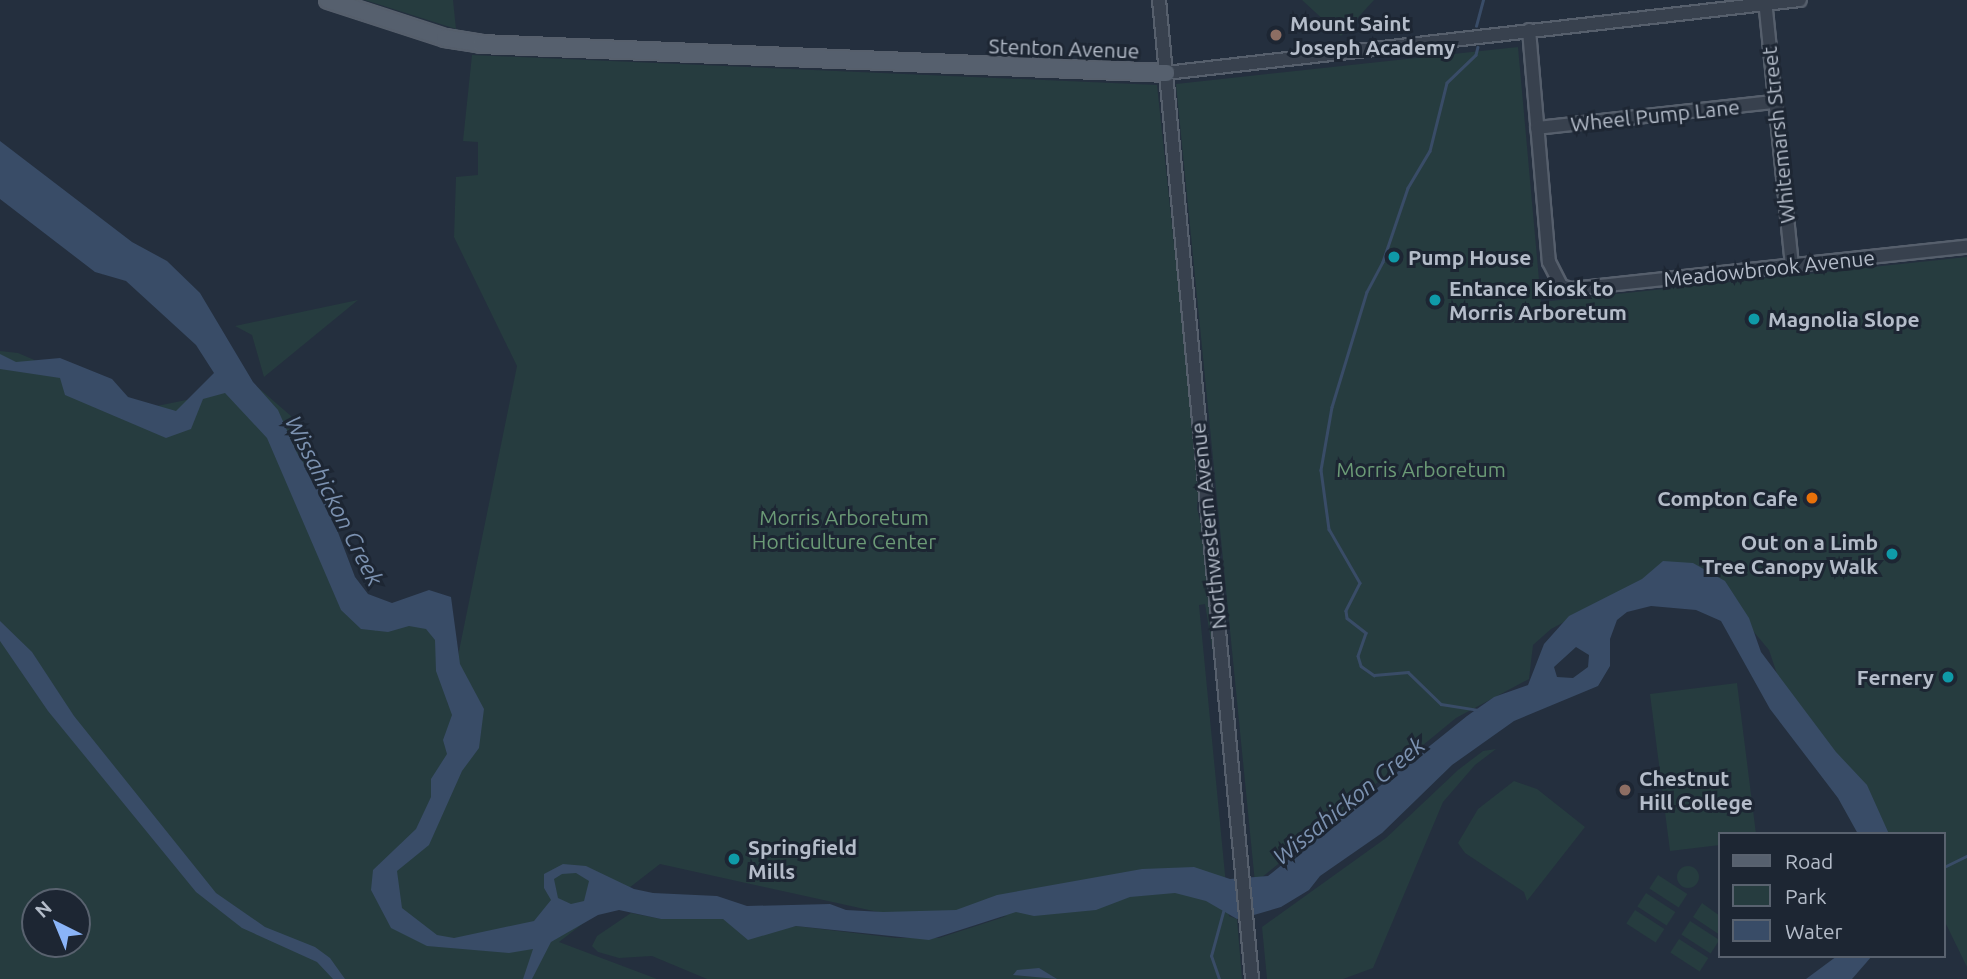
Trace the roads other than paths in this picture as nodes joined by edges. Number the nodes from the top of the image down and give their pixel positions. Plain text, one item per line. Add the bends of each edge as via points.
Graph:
1 (328, 0) edge
2 (1159, 0) edge
3 (1800, 0) edge
4 (1765, 2) edge
5 (1681, 6) edge
6 (1529, 30) junction
7 (1166, 73) junction
8 (1774, 102) junction
9 (1537, 128) junction
10 (1967, 247) edge
11 (1792, 266) junction
12 (1252, 979) edge

1 - 7 main road, Stenton Avenue via 445,38 481,44
2 - 7 street, Northwestern Avenue
3 - 4 street, Stenton Avenue
4 - 5 street, Stenton Avenue
4 - 8 street, Whitemarsh Street
5 - 6 street, Stenton Avenue
6 - 7 street, Stenton Avenue
6 - 9 street
7 - 12 street, Northwestern Avenue
8 - 9 street, Wheel Pump Lane
8 - 11 street, Whitemarsh Street
9 - 11 street, Meadowbrook Avenue via 1549,262 1557,282 1571,289
10 - 11 street, Meadowbrook Avenue

